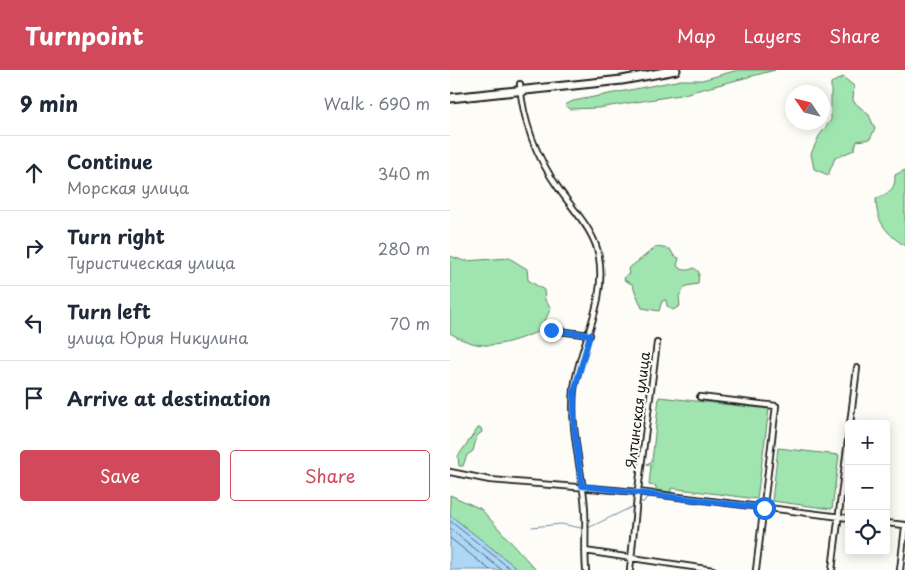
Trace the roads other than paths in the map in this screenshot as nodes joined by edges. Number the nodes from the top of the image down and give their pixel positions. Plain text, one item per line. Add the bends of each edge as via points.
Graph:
1 (676, 70) edge
2 (520, 88) junction
3 (450, 98) edge
4 (551, 330) dead end
5 (590, 335) junction
6 (657, 343) dead end
7 (857, 368) dead end
8 (700, 398) dead end
9 (850, 420) edge
10 (845, 463) edge
11 (450, 472) edge
12 (582, 486) junction
13 (638, 492) junction
14 (764, 508) junction
15 (838, 517) junction
16 (845, 518) edge
17 (890, 524) edge
18 (905, 526) edge
19 (585, 551) junction
20 (632, 559) junction
21 (586, 570) edge
22 (630, 570) edge
23 (713, 570) edge
24 (756, 570) edge
25 (832, 570) edge
26 (900, 570) edge

1 - 2 main road via 622,80
2 - 3 main road
2 - 5 street via 524,116 536,149 549,175 597,247 600,265
4 - 5 street
5 - 12 street via 573,399 574,434
6 - 13 street, Ялтинская улица
7 - 9 street
8 - 14 street via 776,406
10 - 15 street
11 - 12 street via 490,480
12 - 13 street
12 - 19 street
13 - 14 street
13 - 20 street, Ялтинская улица
14 - 15 street
14 - 24 street
15 - 16 street
15 - 25 street
17 - 18 street
18 - 26 street
19 - 20 street
19 - 21 street
20 - 22 street, Ялтинская улица
20 - 23 street

